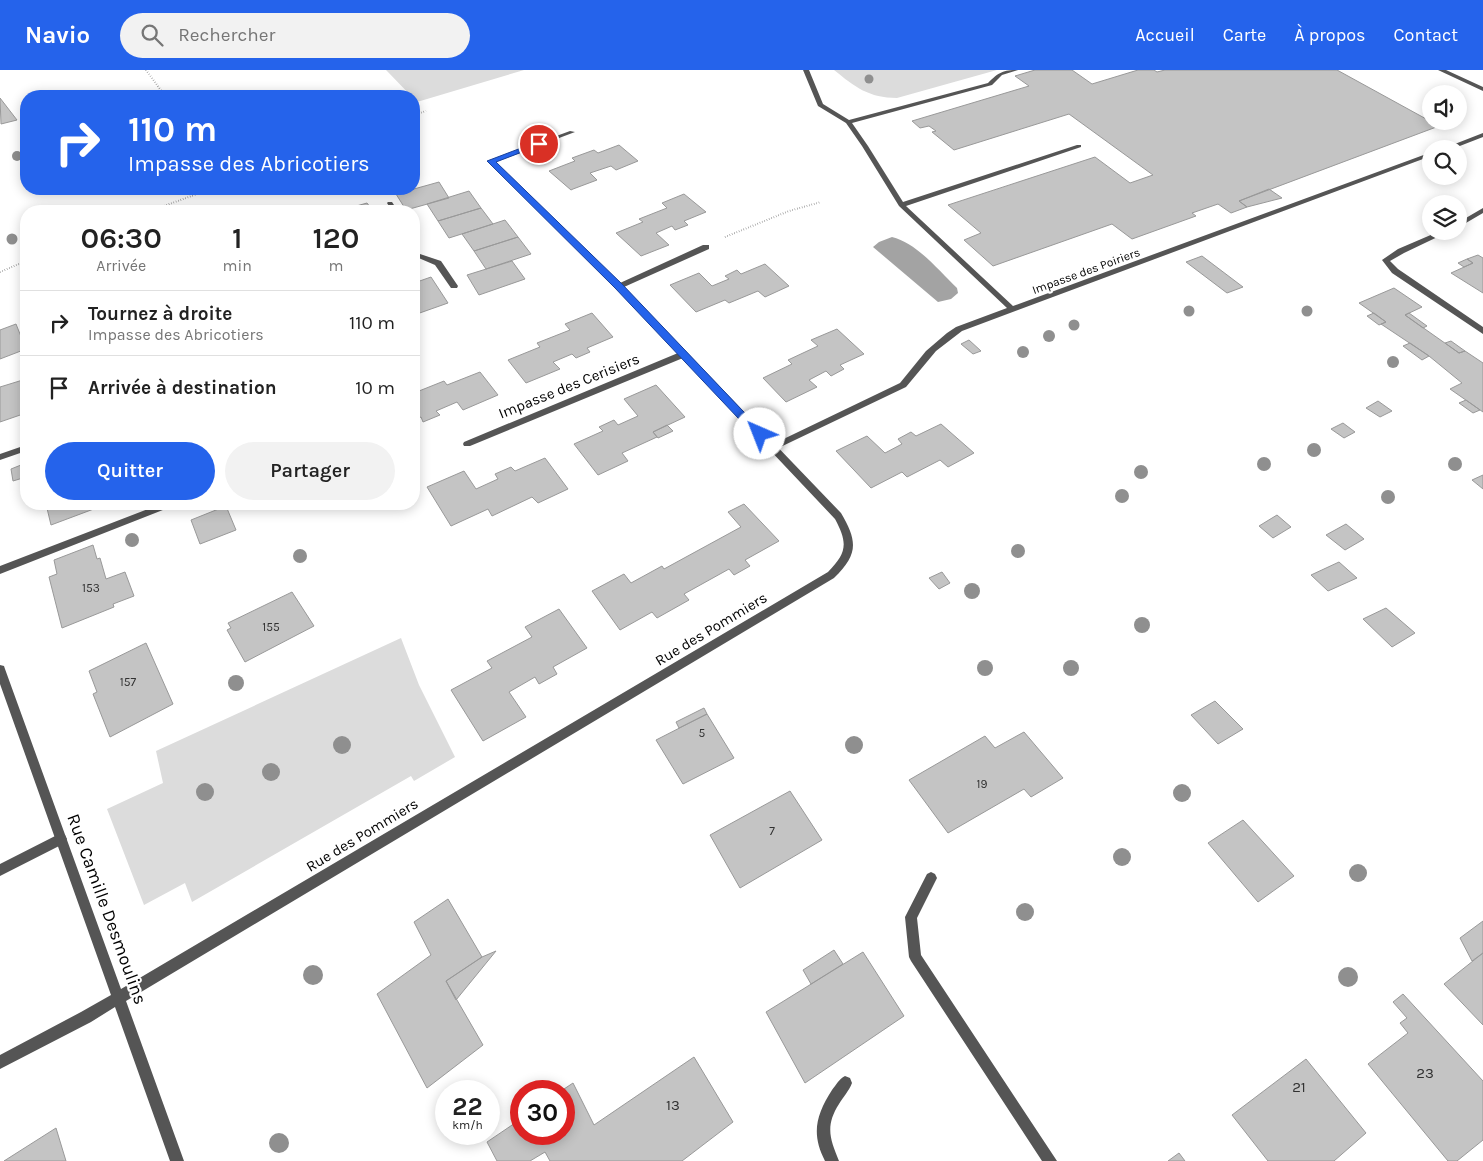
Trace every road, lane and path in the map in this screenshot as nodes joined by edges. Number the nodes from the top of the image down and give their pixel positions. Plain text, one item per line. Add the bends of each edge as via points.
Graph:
1 (146, 70) edge
2 (806, 70) edge
3 (1015, 70) edge
4 (1441, 70) edge
5 (1483, 89) edge
6 (161, 90) edge
7 (426, 111) dead end
8 (420, 113) edge
9 (848, 122) junction
10 (572, 132) dead end
11 (1483, 134) edge
12 (1467, 140) edge
13 (1079, 146) dead end
14 (1422, 157) edge
15 (194, 195) edge
16 (390, 202) dead end
17 (821, 202) dead end
18 (167, 205) edge
19 (392, 205) edge
20 (901, 205) junction
21 (1483, 210) edge
22 (1467, 220) edge
23 (1426, 240) edge
24 (706, 247) joint
25 (420, 256) edge
26 (20, 264) edge
27 (0, 272) edge
28 (454, 286) dead end
29 (618, 286) junction
30 (1013, 310) junction
31 (1483, 331) edge
32 (682, 354) junction
33 (467, 444) dead end
34 (772, 448) junction
35 (20, 450) edge
36 (0, 457) edge
37 (155, 510) edge
38 (0, 570) edge
39 (0, 669) edge
40 (61, 839) junction
41 (0, 870) edge
42 (931, 878) dead end
43 (119, 997) junction
44 (0, 1062) edge
45 (845, 1083) dead end
46 (177, 1161) edge
47 (832, 1161) edge
48 (1050, 1161) edge

1 - 6 path
2 - 9 street via 820,105
3 - 9 street via 1000,74 990,84
4 - 5 street
7 - 8 path
9 - 20 street
10 - 29 street, Rue des Pommiers via 491,161
11 - 12 street
13 - 20 street
14 - 30 street, Impasse des Poiriers
15 - 18 path
16 - 19 street
17 - 24 path via 789,211
20 - 30 street
21 - 22 street
23 - 31 street via 1386,260 1395,271
24 - 29 street
25 - 28 street via 438,263
26 - 27 path
29 - 32 street, Rue des Pommiers
30 - 34 street, Impasse des Poiriers via 959,329 942,340 903,385
32 - 33 street, Impasse des Cerisiers
32 - 34 street, Rue des Pommiers
34 - 43 street, Rue des Pommiers via 838,516 847,532 850,548 845,562 831,575
35 - 36 street
37 - 38 street
39 - 40 street, Rue Camille Desmoulins
40 - 41 street
40 - 43 street, Rue Camille Desmoulins
42 - 48 street via 912,917 915,957
43 - 44 street, Rue des Pommiers
43 - 46 street, Rue Camille Desmoulins
45 - 47 street via 823,1120 823,1137

